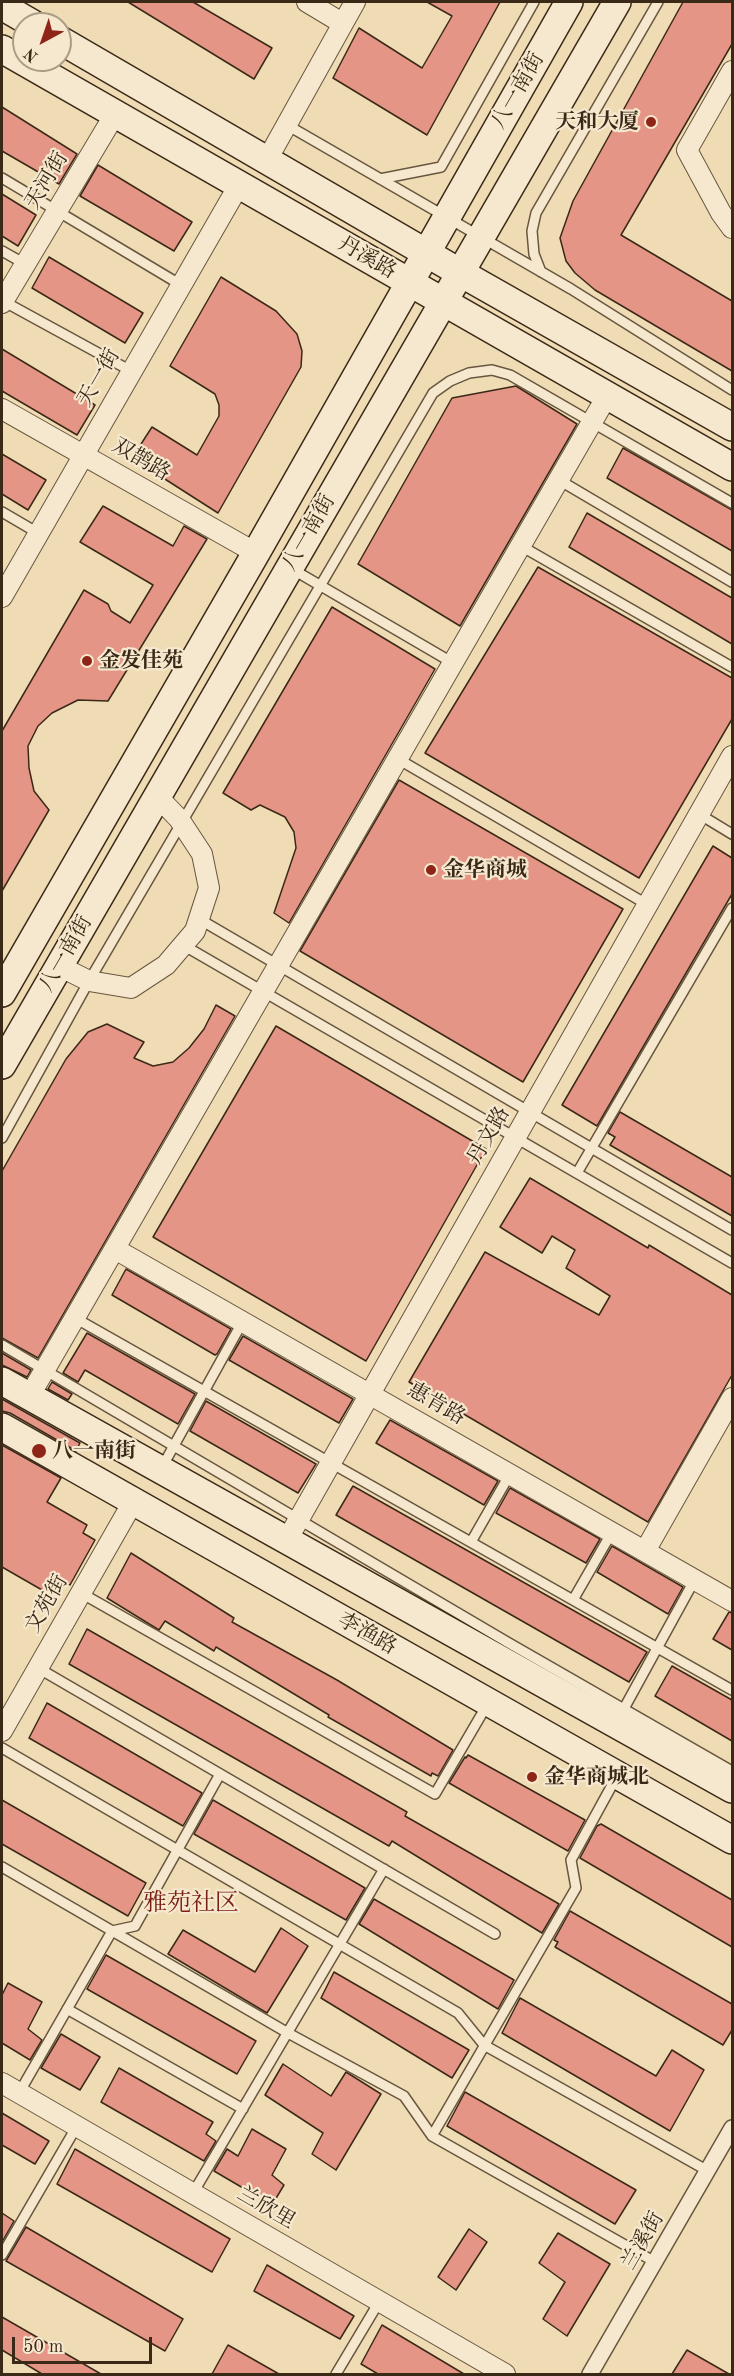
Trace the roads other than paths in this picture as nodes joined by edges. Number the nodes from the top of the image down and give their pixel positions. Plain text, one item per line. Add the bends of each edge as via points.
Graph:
1 (307, 2) edge
2 (355, 2) edge
3 (534, 2) edge
4 (569, 2) edge
5 (617, 2) edge
6 (658, 2) edge
7 (342, 23) junction
8 (72, 47) edge
9 (2, 49) edge
10 (732, 71) edge
11 (115, 114) junction
12 (286, 125) junction
13 (267, 160) junction
14 (2, 178) edge
15 (380, 179) junction
16 (238, 185) junction
17 (57, 211) junction
18 (446, 217) junction
19 (732, 228) edge
20 (480, 237) junction
21 (2, 250) edge
22 (426, 252) junction
23 (25, 264) junction
24 (459, 272) junction
25 (541, 272) junction
26 (409, 282) junction
27 (181, 285) junction
28 (2, 302) edge
29 (442, 302) junction
30 (131, 371) junction
31 (732, 390) edge
32 (607, 396) junction
33 (2, 408) edge
34 (592, 422) junction
35 (732, 427) edge
36 (83, 454) junction
37 (732, 467) edge
38 (559, 480) junction
39 (732, 503) edge
40 (2, 512) edge
41 (38, 533) junction
42 (521, 546) junction
43 (256, 553) junction
44 (289, 567) junction
45 (732, 582) edge
46 (321, 586) junction
47 (2, 597) edge
48 (453, 663) junction
49 (732, 667) edge
50 (732, 756) edge
51 (398, 759) junction
52 (157, 796) junction
53 (699, 814) junction
54 (182, 824) junction
55 (732, 834) edge
56 (648, 905) junction
57 (732, 908) edge
58 (199, 919) junction
59 (183, 945) junction
60 (59, 966) junction
61 (279, 966) junction
62 (89, 981) junction
63 (265, 992) junction
64 (2, 993) edge
65 (2, 1065) edge
66 (530, 1112) junction
67 (516, 1137) junction
68 (2, 1138) edge
69 (592, 1148) junction
70 (577, 1173) junction
71 (732, 1230) edge
72 (116, 1249) junction
73 (732, 1263) edge
74 (75, 1318) junction
75 (243, 1321) junction
76 (2, 1345) edge
77 (45, 1371) junction
78 (2, 1382) edge
79 (204, 1391) junction
80 (370, 1394) junction
81 (29, 1397) junction
82 (729, 1411) edge
83 (2, 1427) edge
84 (173, 1446) junction
85 (331, 1463) junction
86 (160, 1470) junction
87 (510, 1474) junction
88 (134, 1502) junction
89 (293, 1530) junction
90 (612, 1532) junction
91 (471, 1542) junction
92 (645, 1551) junction
93 (695, 1579) junction
94 (81, 1593) junction
95 (573, 1600) junction
96 (732, 1600) edge
97 (658, 1647) junction
98 (38, 1668) junction
99 (732, 1690) edge
100 (488, 1702) junction
101 (620, 1716) junction
102 (2, 1731) edge
103 (2, 1748) edge
104 (732, 1771) edge
105 (220, 1774) junction
106 (618, 1775) junction
107 (732, 1789) edge
108 (732, 1840) edge
109 (178, 1850) junction
110 (2, 1867) edge
111 (384, 1869) junction
112 (112, 1931) junction
113 (495, 1934) dead end
114 (340, 1944) junction
115 (67, 2009) junction
116 (288, 2033) junction
117 (483, 2045) junction
118 (2, 2083) edge
119 (19, 2093) junction
120 (243, 2109) junction
121 (76, 2126) junction
122 (732, 2128) edge
123 (432, 2136) junction
124 (708, 2171) junction
125 (193, 2193) junction
126 (2, 2255) edge
127 (655, 2262) junction
128 (379, 2302) junction
129 (336, 2374) edge
130 (505, 2374) edge
131 (590, 2374) edge

1 - 7 street
2 - 7 street
3 - 15 lane via 441,167
4 - 18 main road, 八一南街
5 - 20 main road, 八一南街
6 - 25 lane via 536,213 532,231
7 - 12 street
8 - 13 main road, 丹溪路
9 - 11 main road, 丹溪路
10 - 19 street via 687,150
11 - 16 main road, 丹溪路
11 - 17 street, 天河街
12 - 13 street
12 - 15 lane
13 - 22 main road, 丹溪路
14 - 17 lane
15 - 18 lane
16 - 26 main road, 丹溪路
16 - 27 street, 天一街
17 - 23 street, 天河街
17 - 27 lane
18 - 20 lane
18 - 22 main road, 八一南街
20 - 24 main road, 八一南街
20 - 25 lane
21 - 23 lane
22 - 24 main road, 丹溪路
22 - 26 main road, 八一南街
23 - 28 street, 天河街
24 - 29 main road, 八一南街
24 - 35 main road, 丹溪路
25 - 31 lane
26 - 29 main road, 丹溪路
26 - 43 main road, 八一南街
27 - 30 street, 天一街
28 - 30 lane
29 - 32 main road, 丹溪路
29 - 44 main road, 八一南街
30 - 36 street, 天一街
32 - 34 street
32 - 37 main road, 丹溪路
33 - 36 street, 双鹊路
34 - 38 street
34 - 39 lane
34 - 46 lane via 501,372 469,373 450,381 433,393
36 - 41 street, 天一街
36 - 43 street, 双鹊路
38 - 42 street
38 - 45 lane
40 - 41 lane
41 - 47 street, 天一街
42 - 48 street
42 - 49 lane
43 - 64 main road, 八一南街
44 - 46 lane
44 - 52 main road, 八一南街
46 - 48 lane
46 - 54 lane
48 - 51 street
50 - 53 street, 丹文路
51 - 56 lane
51 - 61 street
52 - 54 street
52 - 60 main road, 八一南街
53 - 55 lane
53 - 56 street, 丹文路
54 - 58 street via 202,854 209,888
54 - 62 lane
56 - 66 street, 丹文路
57 - 69 lane
58 - 59 street
58 - 61 lane
59 - 62 street via 166,965 131,988
59 - 63 lane
60 - 62 street
60 - 65 main road, 八一南街
61 - 63 street
61 - 66 lane
62 - 68 lane
63 - 67 lane
63 - 72 street
66 - 67 street, 丹文路
66 - 69 lane
67 - 70 lane
67 - 80 street, 丹文路
69 - 70 lane
69 - 71 lane
70 - 73 lane
72 - 74 street
72 - 75 street, 惠肯路
74 - 77 street
74 - 79 lane
75 - 79 lane
75 - 80 street, 惠肯路
76 - 77 lane
77 - 81 street
77 - 84 lane
78 - 81 main road, 李渔路
79 - 84 lane
79 - 85 lane
80 - 85 street, 丹文路
80 - 87 street, 惠肯路
81 - 86 main road, 李渔路
82 - 92 street
83 - 88 main road, 李渔路
84 - 86 lane
84 - 89 lane
85 - 89 street, 丹文路
85 - 91 lane
86 - 89 main road, 李渔路
87 - 90 street, 惠肯路
87 - 91 lane
88 - 94 street, 文苑街
88 - 100 main road, 李渔路
89 - 101 main road, 李渔路
90 - 92 street, 惠肯路
90 - 95 lane
91 - 95 lane
92 - 93 street, 惠肯路
93 - 96 street, 惠肯路
93 - 97 lane
94 - 98 street, 文苑街
94 - 100 lane via 435,1794
95 - 97 lane
97 - 99 lane
97 - 101 lane
98 - 102 street, 文苑街
98 - 105 lane
100 - 106 main road, 李渔路
101 - 104 lane
101 - 107 main road, 李渔路
103 - 109 lane
105 - 109 lane
105 - 111 lane
106 - 108 main road, 李渔路
106 - 117 lane via 571,1860 576,1888
109 - 112 lane via 135,1926
109 - 114 lane
110 - 112 lane
111 - 113 lane
111 - 114 lane
112 - 115 lane
112 - 116 lane
114 - 116 lane
114 - 117 lane via 458,2013
115 - 119 lane
115 - 120 lane
116 - 120 lane
116 - 123 lane via 404,2096
117 - 123 lane
117 - 124 lane
118 - 119 street, 兰欣里
119 - 121 street, 兰欣里
120 - 125 lane
121 - 125 street, 兰欣里
121 - 126 lane
122 - 124 street, 兰溪街
123 - 127 lane
124 - 127 street, 兰溪街
125 - 128 street, 兰欣里
127 - 131 street, 兰溪街
128 - 129 lane
128 - 130 street, 兰欣里

